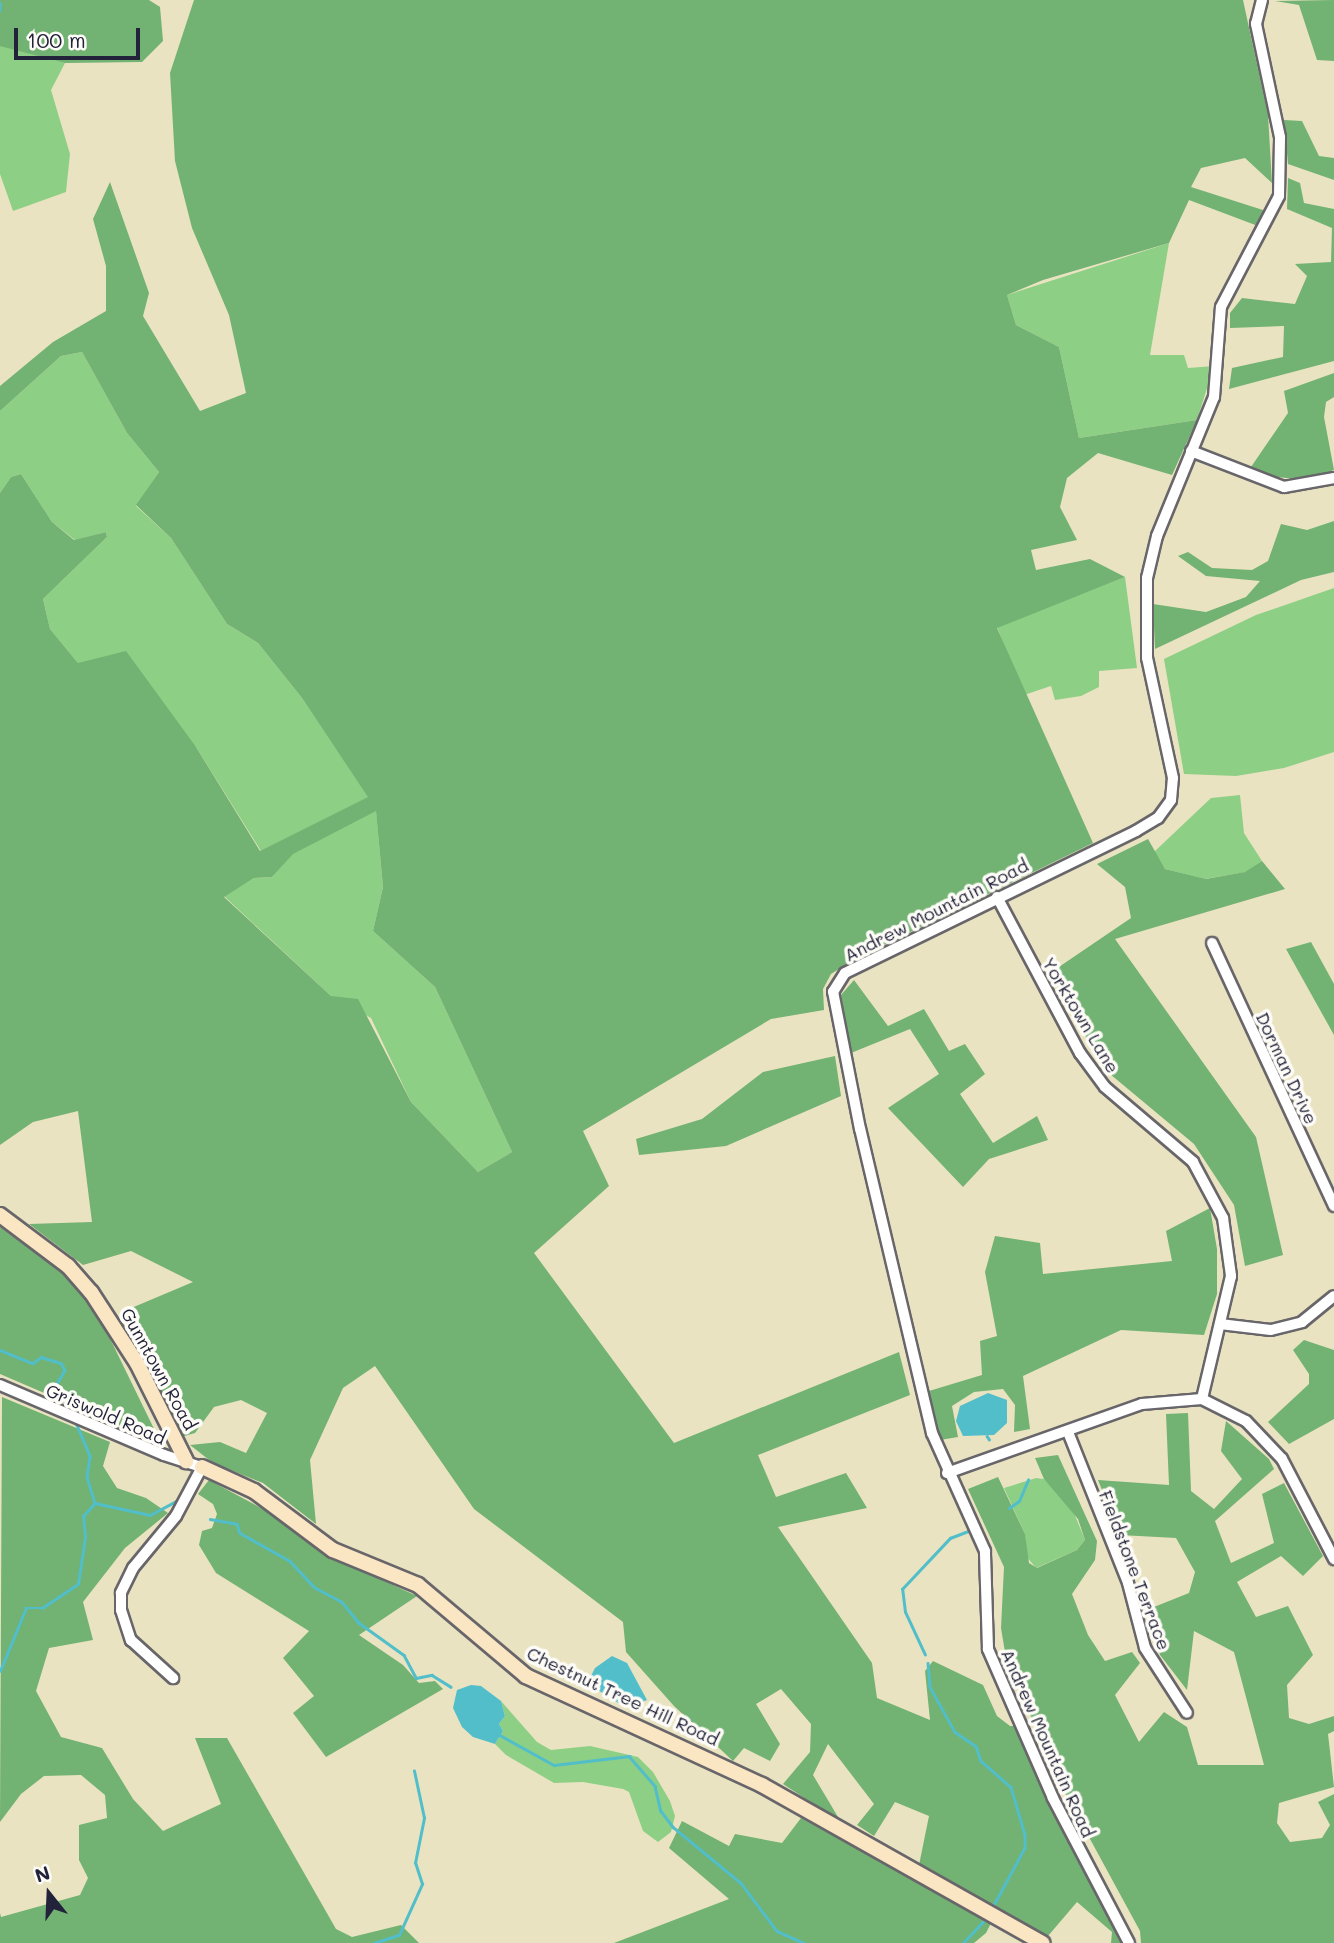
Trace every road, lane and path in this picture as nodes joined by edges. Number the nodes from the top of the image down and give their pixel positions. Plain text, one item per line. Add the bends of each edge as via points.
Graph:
1 (1262, 0) edge
2 (1191, 451) junction
3 (1334, 478) edge
4 (997, 897) junction
5 (1212, 943) dead end
6 (1334, 1206) edge
7 (0, 1215) edge
8 (1334, 1296) edge
9 (1220, 1324) junction
10 (0, 1385) edge
11 (1202, 1399) junction
12 (1068, 1432) junction
13 (186, 1461) junction
14 (202, 1467) junction
15 (947, 1473) junction
16 (1334, 1559) edge
17 (173, 1678) dead end
18 (1187, 1713) dead end
19 (1042, 1943) edge
20 (1129, 1943) edge

1 - 2 street, Andrew Mountain Road via 1256,24 1280,137 1280,188 1271,218 1221,307 1217,388
2 - 3 street via 1284,487
2 - 4 street, Andrew Mountain Road via 1157,536 1146,590 1149,674 1172,778 1171,800 1158,818 1136,831
4 - 9 street, Yorktown Lane via 1080,1052 1105,1087 1192,1162 1223,1218 1231,1276
4 - 15 street, Andrew Mountain Road via 845,973 833,992 929,1423
5 - 6 street, Dorman Drive
7 - 13 street, Gunntown Road via 68,1266 91,1292 137,1363
8 - 9 street via 1302,1322 1271,1330
9 - 11 street, Yorktown Lane
10 - 13 street, Griswold Road
11 - 12 street via 1142,1404
11 - 16 street via 1246,1421 1282,1459
12 - 15 street
12 - 18 street, Fieldstone Terrace via 1128,1583 1145,1648
13 - 14 street, Griswold Road
14 - 17 street via 176,1516 132,1568 121,1593 121,1610 131,1640
14 - 19 street, Chestnut Tree Hill Road via 254,1491 333,1550 418,1585 526,1676 762,1785
15 - 20 street, Andrew Mountain Road via 979,1534 987,1562 986,1636 991,1657 1065,1822

